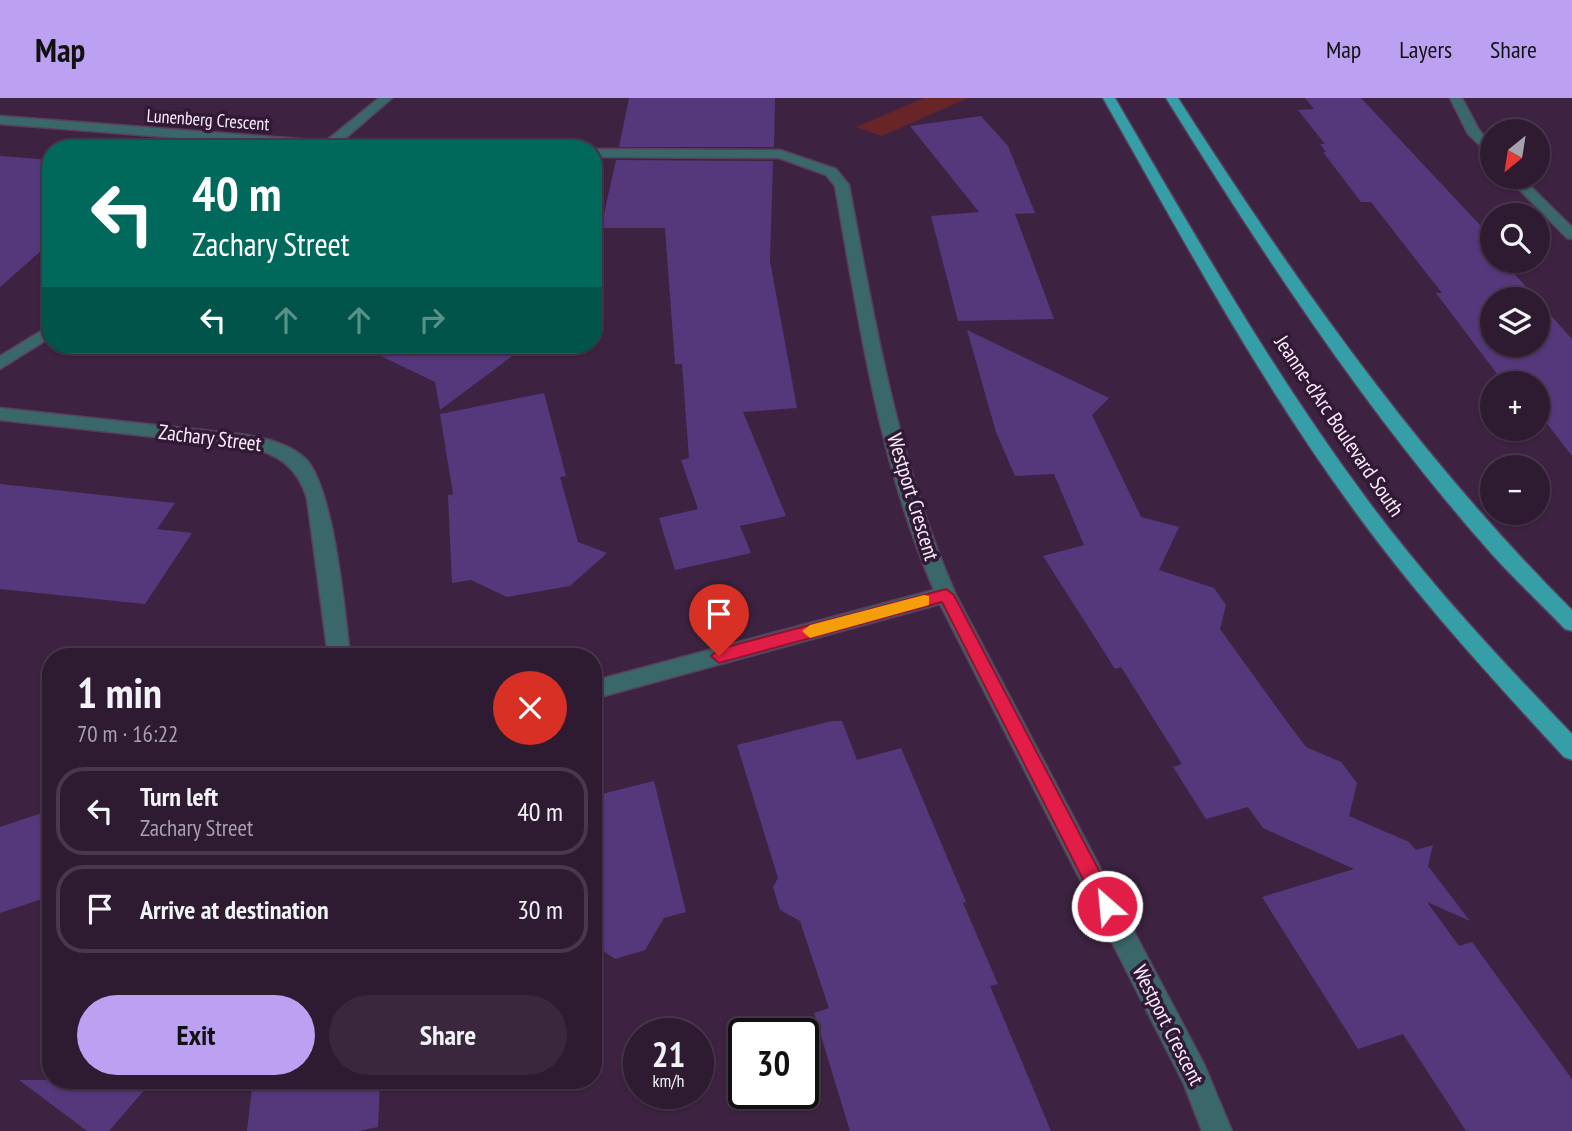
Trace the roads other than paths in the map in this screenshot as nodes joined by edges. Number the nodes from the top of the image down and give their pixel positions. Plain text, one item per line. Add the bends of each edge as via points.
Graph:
1 (386, 98) edge
2 (1109, 98) edge
3 (1172, 98) edge
4 (1456, 98) edge
5 (0, 120) edge
6 (1480, 139) edge
7 (243, 140) edge
8 (336, 140) edge
9 (602, 153) edge
10 (1526, 189) edge
11 (1572, 235) edge
12 (42, 336) edge
13 (0, 364) edge
14 (0, 414) edge
15 (946, 595) junction
16 (1572, 622) edge
17 (338, 648) edge
18 (602, 688) edge
19 (1572, 750) edge
20 (1217, 1131) edge

1 - 8 street
2 - 19 main road, Jeanne-d'Arc Boulevard South via 1305,426 1402,558
3 - 16 main road, Jeanne-d'Arc Boulevard South via 1243,212 1406,438 1491,541
4 - 6 street
5 - 7 street, Lunenberg Crescent
9 - 15 street, Westport Crescent via 780,154 831,172 842,185 871,347 919,533
10 - 11 street
12 - 13 street
14 - 17 street, Zachary Street via 247,441 289,455 310,473 317,498
15 - 18 street
15 - 20 street, Westport Crescent via 1194,1074

